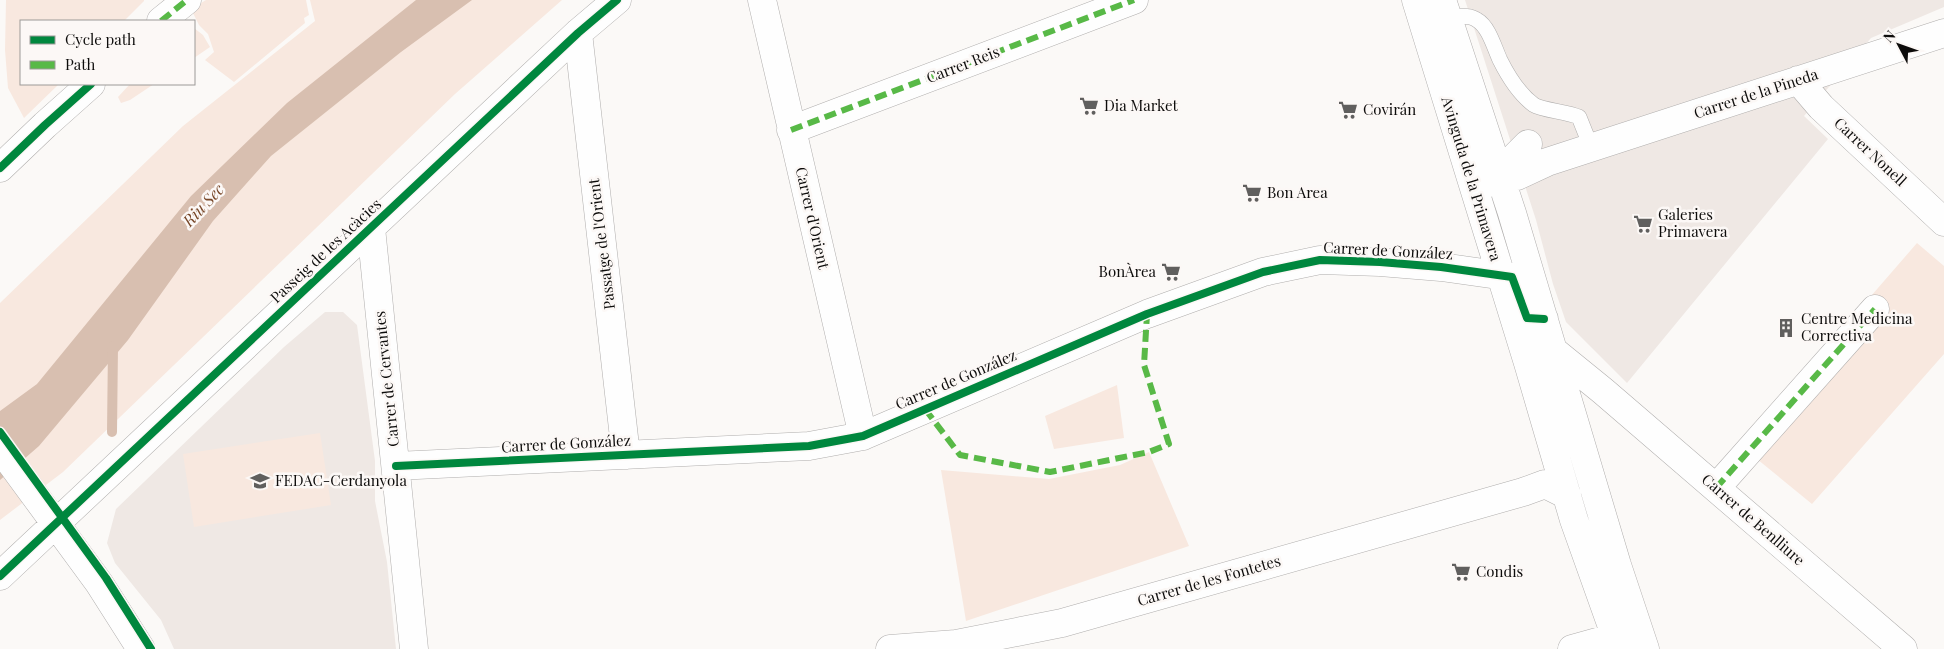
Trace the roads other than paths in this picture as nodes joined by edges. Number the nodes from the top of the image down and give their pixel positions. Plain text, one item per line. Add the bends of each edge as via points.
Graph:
1 (187, 0) edge
2 (617, 0) edge
3 (762, 0) edge
4 (1134, 0) edge
5 (1431, 7) edge
6 (162, 20) edge
7 (1944, 33) edge
8 (578, 34) junction
9 (1798, 80) junction
10 (90, 85) edge
11 (1483, 119) junction
12 (791, 130) junction
13 (1558, 152) junction
14 (0, 168) edge
15 (1501, 174) junction
16 (1512, 212) junction
17 (1944, 222) edge
18 (371, 228) junction
19 (1499, 262) junction
20 (1441, 267) junction
21 (1875, 309) dead end
22 (1544, 319) junction
23 (1556, 359) junction
24 (863, 436) junction
25 (0, 448) edge
26 (626, 455) junction
27 (396, 466) junction
28 (1548, 483) junction
29 (1716, 488) junction
30 (54, 524) junction
31 (0, 576) edge
32 (1006, 642) edge
33 (1599, 645) edge
34 (141, 649) edge
35 (414, 649) edge
36 (890, 649) edge
37 (1645, 649) edge
38 (1903, 649) edge

1 - 6 street
2 - 8 street, Passeig de les Acàcies
3 - 12 street, Carrer d'Orient
4 - 12 street, Carrer Reis
5 - 11 street, Avinguda de la Primavera
5 - 13 lane via 1479,20 1518,91 1536,106 1579,116
5 - 15 street, Avinguda de la Primavera via 1476,155 1484,168
5 - 19 street, Avinguda de la Primavera
7 - 9 street, Carrer de la Pineda
8 - 18 street, Passeig de les Acàcies
8 - 26 street, Passatge de l'Orient
9 - 13 street, Carrer de la Pineda
9 - 17 street, Carrer Nonell via 1822,107
10 - 14 street
11 - 13 street
11 - 15 street, Avinguda de la Primavera
12 - 24 street, Carrer d'Orient
13 - 15 street via 1517,176
13 - 16 street
15 - 16 street, Avinguda de la Primavera
15 - 19 street via 1491,193 1501,235
16 - 22 street, Avinguda de la Primavera
18 - 27 street, Carrer de Cervantes
18 - 30 street, Passeig de les Acàcies
19 - 20 street, Carrer de González
19 - 20 street via 1463,257
19 - 22 street, Avinguda de la Primavera via 1527,318
19 - 28 street, Avinguda de la Primavera
20 - 24 street, Carrer de González via 1320,260 1263,272 1147,314
21 - 29 street
22 - 23 street, Avinguda de la Primavera
23 - 28 street, Avinguda de la Primavera via 1550,386 1562,429
23 - 29 street, Carrer de Benlliure via 1603,391
23 - 37 street, Avinguda de la Primavera
24 - 26 street, Carrer de González via 809,446
25 - 30 street
26 - 27 street, Carrer de González
27 - 35 street, Carrer de Cervantes
28 - 32 street, Carrer de les Fontetes
28 - 33 street, Avinguda de la Primavera
29 - 38 street, Carrer de Benlliure
30 - 31 street, Passeig de les Acàcies
30 - 34 street via 99,583
32 - 36 street, Carrer de les Fontetes

